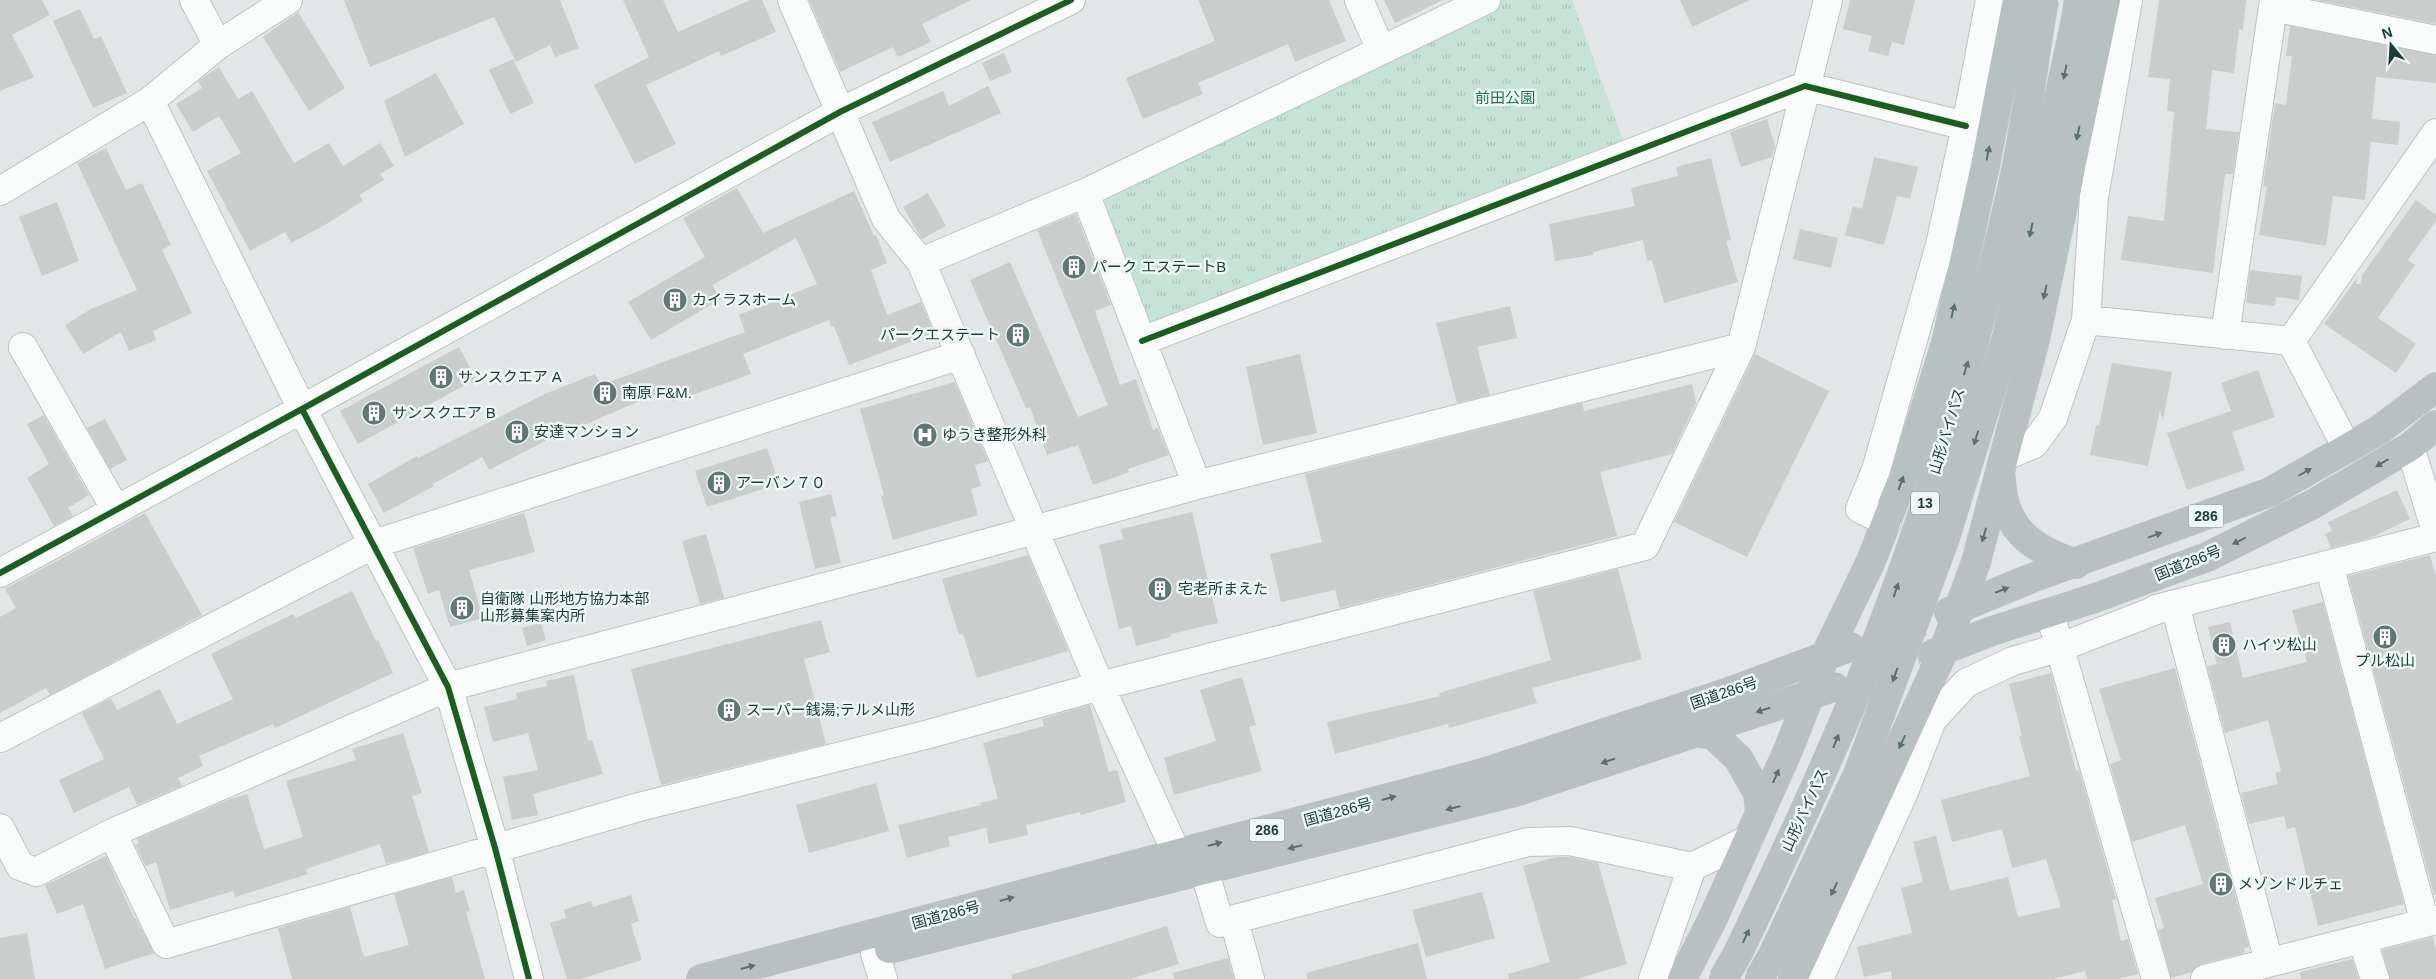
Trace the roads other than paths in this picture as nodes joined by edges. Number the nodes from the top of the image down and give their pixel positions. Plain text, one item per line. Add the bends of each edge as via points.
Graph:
1 (194, 0) edge
2 (288, 0) edge
3 (792, 0) edge
4 (1072, 0) edge
5 (1359, 0) edge
6 (1486, 0) edge
7 (1828, 0) edge
8 (1990, 0) edge
9 (2017, 0) edge
10 (2044, 0) edge
11 (2106, 0) edge
12 (2128, 0) edge
13 (2273, 4) edge
14 (2077, 12) edge
15 (2436, 40) edge
16 (218, 45) junction
17 (1381, 50) junction
18 (1805, 86) junction
19 (150, 101) junction
20 (840, 112) junction
21 (1966, 126) junction
22 (2436, 133) edge
23 (0, 190) edge
24 (1085, 193) junction
25 (921, 262) junction
26 (2086, 320) junction
27 (2225, 335) junction
28 (1142, 341) junction
29 (2291, 341) junction
30 (23, 347) dead end
31 (1741, 347) junction
32 (961, 355) junction
33 (2436, 387) edge
34 (302, 409) junction
35 (2436, 425) edge
36 (2410, 447) junction
37 (2347, 448) junction
38 (2003, 464) junction
39 (1197, 484) junction
40 (116, 510) junction
41 (1887, 522) junction
42 (1036, 530) junction
43 (2436, 531) edge
44 (2436, 537) edge
45 (374, 544) junction
46 (2076, 564) junction
47 (2329, 565) junction
48 (0, 573) edge
49 (2096, 598) junction
50 (2167, 607) junction
51 (1947, 613) junction
52 (2050, 614) junction
53 (2061, 647) junction
54 (1837, 652) junction
55 (1932, 654) junction
56 (1100, 686) junction
57 (448, 687) junction
58 (1822, 691) junction
59 (1693, 732) junction
60 (0, 738) edge
61 (1760, 813) junction
62 (0, 828) edge
63 (112, 833) junction
64 (1749, 839) junction
65 (495, 848) junction
66 (1177, 854) junction
67 (1692, 867) junction
68 (1204, 870) junction
69 (1234, 920) junction
70 (2430, 921) edge
71 (2362, 939) junction
72 (875, 953) junction
73 (2269, 962) junction
74 (529, 979) edge
75 (701, 979) edge
76 (772, 979) edge
77 (882, 979) edge
78 (1250, 979) edge
79 (1653, 979) edge
80 (1682, 979) edge
81 (1723, 979) edge
82 (1759, 979) edge
83 (1793, 979) edge
84 (1819, 979) edge
85 (2156, 979) edge
86 (2205, 979) edge
87 (2375, 979) edge

1 - 16 street
2 - 16 street
3 - 20 street
4 - 20 street
5 - 17 street
6 - 17 street
7 - 18 street
8 - 21 street
41 -> 9 highway via 1946,343 1986,166
81 -> 10 highway, 山形バイパス / 13, bridge via 1743,944 1827,763 1892,601 1934,475 1975,340 2012,187
11 -> 38 highway via 2034,344
12 - 26 street via 2094,198
13 - 15 street
13 - 27 street
14 -> 82 highway, 山形バイパス / 13, bridge via 2008,336 1945,538 1858,774
16 - 19 street
17 - 24 street
18 - 21 street
18 - 28 street
18 - 31 street
19 - 23 street
19 - 34 street
20 - 25 street via 886,220
20 - 34 street
21 - 41 street via 1940,245 1876,470 1860,509
22 - 29 street
24 - 25 street
24 - 28 street
25 - 32 street
26 - 27 street
26 - 38 street via 2053,418 2034,444
27 - 29 street
28 - 39 street
29 - 37 street
30 - 40 street
31 - 39 street
31 - 56 street via 1645,546
32 - 42 street
32 - 45 street
33 - 37 highway, 286 via 2379,430
34 - 40 street
34 - 45 street
35 - 36 highway, 国道286号 / 286
36 - 43 street
36 -> 49 highway, 国道286号 / 286 via 2313,504 2207,557
46 -> 37 highway, 286 via 2270,492
38 - 46 highway via 2002,500 2010,520 2051,556
38 -> 51 highway via 1976,562
39 - 42 street
40 - 48 street
41 - 54 highway
42 - 56 street
42 - 57 street
44 - 47 street
45 - 57 street
45 - 60 street
51 -> 46 highway, 286 via 2032,578
47 - 50 street
47 - 70 street
49 - 50 street
49 - 52 highway, 国道286号 / 286
50 - 53 street
50 - 73 street
51 - 55 highway
52 - 53 street
52 - 55 highway, 国道286号 / 286 via 1992,631
53 - 84 street via 2012,661 1966,683 1932,720 1904,792
53 - 85 street
54 - 58 highway
66 -> 54 highway, 国道286号 / 286 via 1483,773 1726,693
55 -> 83 highway
56 - 65 street
56 - 66 street
57 - 63 street
57 - 65 street
58 -> 59 highway, 国道286号 / 286
61 -> 58 highway
59 - 61 highway via 1713,735 1738,758 1758,793
59 -> 68 highway, 国道286号 / 286 via 1515,792
61 - 64 highway
62 - 63 street via 20,866 36,872
63 - 65 street via 166,944
64 - 67 street
64 - 80 highway
65 - 74 street
75 -> 66 highway, 国道286号 / 286
67 - 69 street via 1570,841 1528,842
67 - 79 street
68 - 69 street via 1220,923
68 - 72 highway, 国道286号 / 286
69 - 78 street
70 - 71 street
71 - 73 street
71 - 87 street
72 - 76 highway, 国道286号 / 286
72 - 77 street
73 - 86 street

